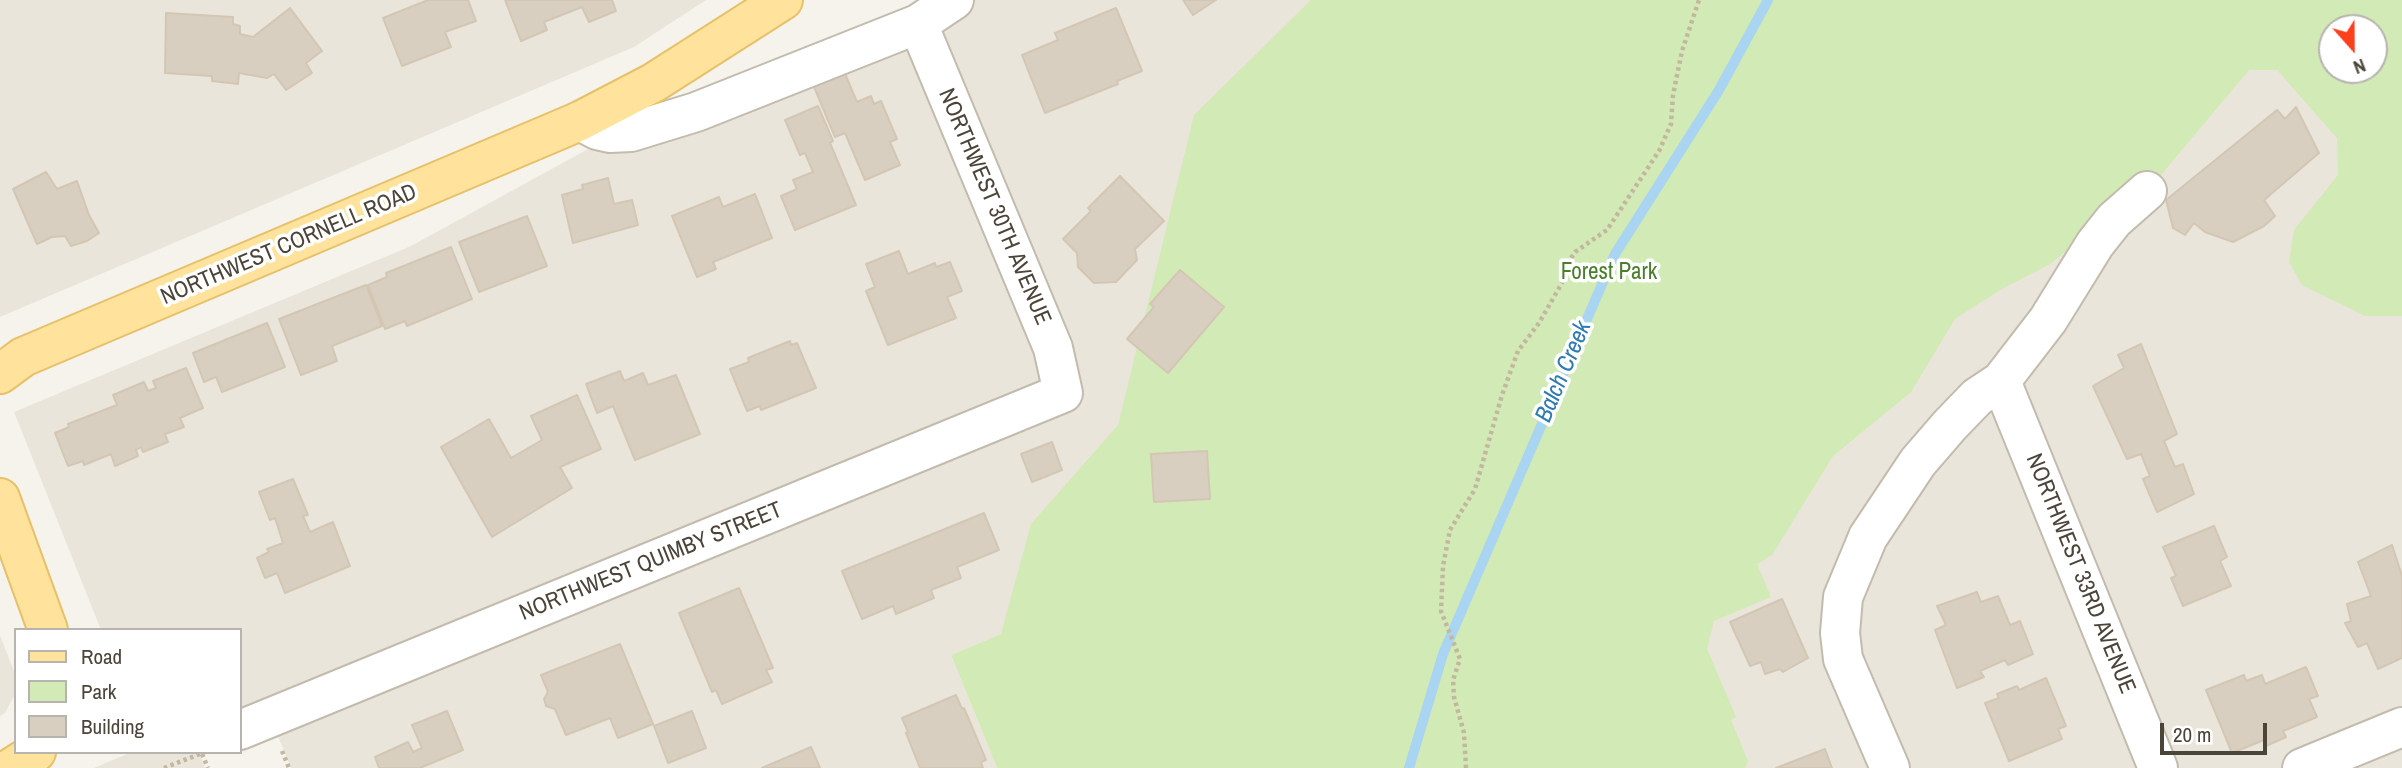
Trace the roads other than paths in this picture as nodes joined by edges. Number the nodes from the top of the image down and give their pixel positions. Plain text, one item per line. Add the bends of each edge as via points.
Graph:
1 (783, 0) edge
2 (954, 0) edge
3 (918, 24) junction
4 (580, 121) junction
5 (2147, 191) dead end
6 (0, 374) edge
7 (2001, 381) junction
8 (1063, 393) joint
9 (0, 498) edge
10 (47, 628) edge
11 (2402, 726) edge
12 (242, 729) edge
13 (33, 754) edge
14 (11, 768) edge
15 (1890, 768) edge
16 (2158, 768) edge
17 (2302, 768) edge

1 - 4 main road, NORTHWEST CORNELL ROAD via 653,83
2 - 3 street
3 - 4 street via 696,112 631,132 610,133
3 - 8 street, NORTHWEST 30TH AVENUE via 1053,348
4 - 6 main road, NORTHWEST CORNELL ROAD via 23,357
5 - 7 street via 2095,244 2048,320
7 - 15 street via 1977,397 1918,462 1868,537 1843,597 1843,659
7 - 16 street, NORTHWEST 33RD AVENUE
8 - 12 street, NORTHWEST QUIMBY STREET
9 - 10 main road
11 - 17 street
13 - 14 main road

